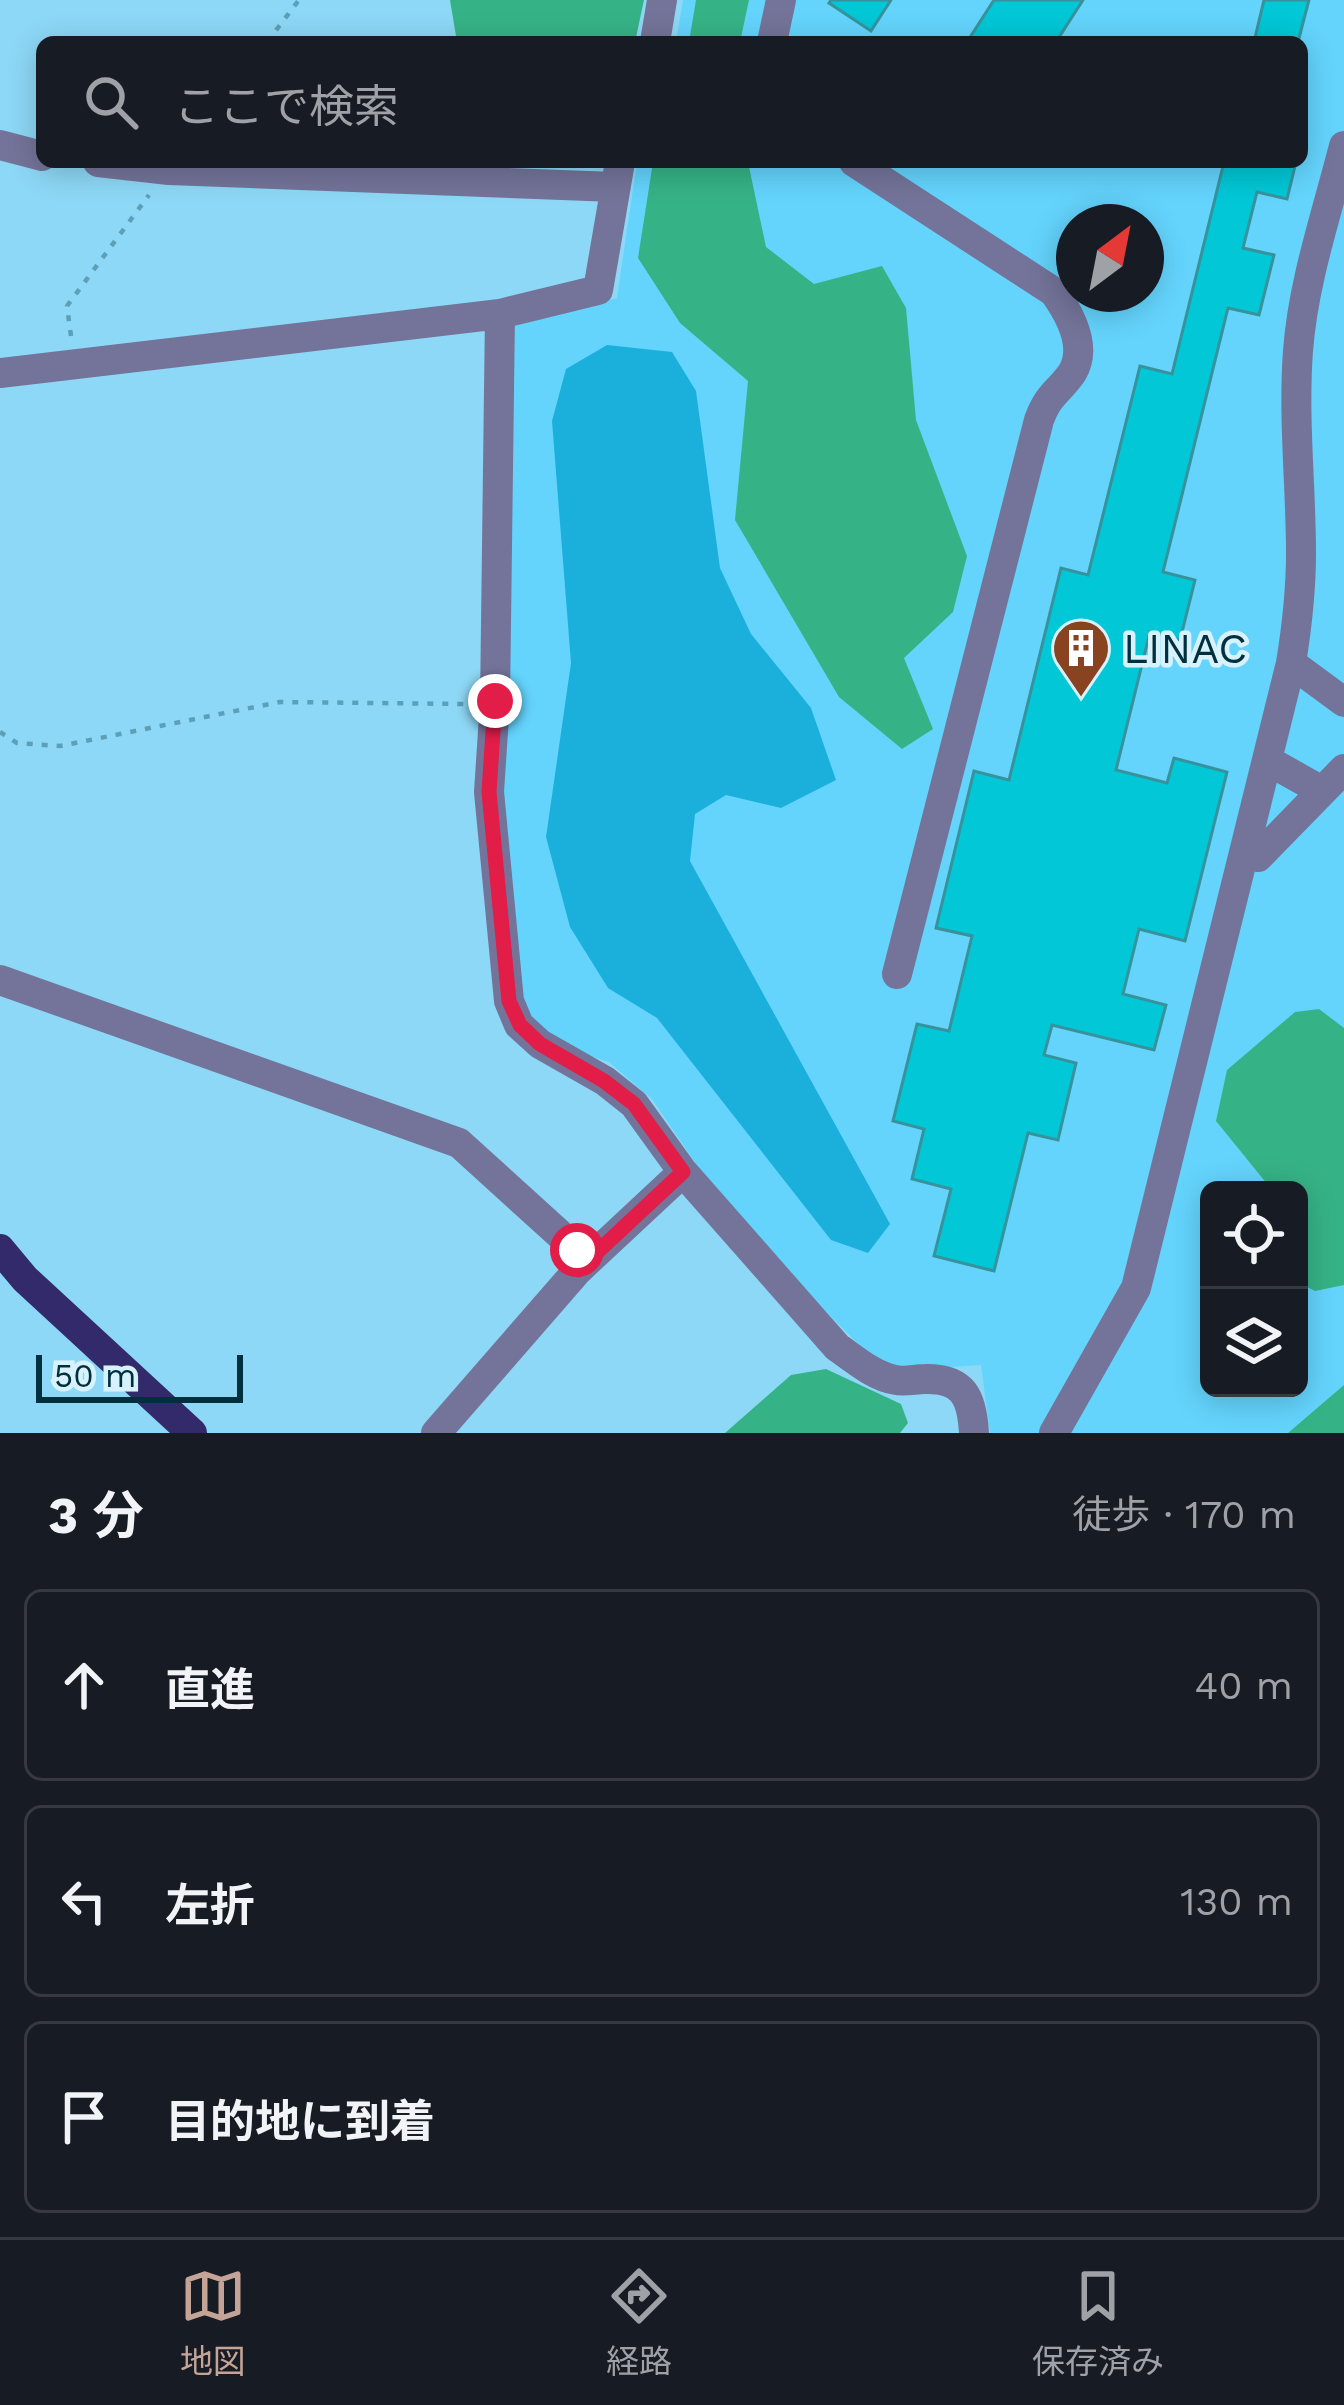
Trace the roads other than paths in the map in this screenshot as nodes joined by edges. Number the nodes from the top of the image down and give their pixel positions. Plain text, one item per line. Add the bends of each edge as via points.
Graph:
1 (662, 0) edge
2 (781, 0) edge
3 (656, 36) edge
4 (773, 36) edge
5 (0, 145) edge
6 (1344, 146) edge
7 (36, 154) edge
8 (151, 168) edge
9 (863, 168) edge
10 (618, 174) edge
11 (500, 314) junction
12 (0, 374) edge
13 (1291, 662) junction
14 (1344, 703) edge
15 (1267, 760) junction
16 (1333, 780) edge
17 (1244, 854) junction
18 (897, 974) dead end
19 (0, 980) edge
20 (683, 1172) junction
21 (0, 1249) edge
22 (578, 1270) junction
23 (192, 1433) edge
24 (436, 1433) edge
25 (974, 1433) edge
26 (1054, 1433) edge

1 - 3 street
2 - 4 street
5 - 7 street
6 - 13 street via 1298,348 1301,554
8 - 10 street
9 - 18 street via 1054,292 1078,346 1077,362 1039,420
10 - 11 street via 598,290
11 - 12 street
11 - 20 street via 489,792 509,1001 540,1044 634,1104
13 - 14 street
13 - 15 street
15 - 16 street
15 - 17 street
16 - 17 street via 1258,857
17 - 26 street via 1136,1288
19 - 22 street via 459,1143 577,1250
20 - 22 street
20 - 25 street via 837,1347 895,1380 955,1384 969,1398
21 - 23 main road
22 - 24 street

